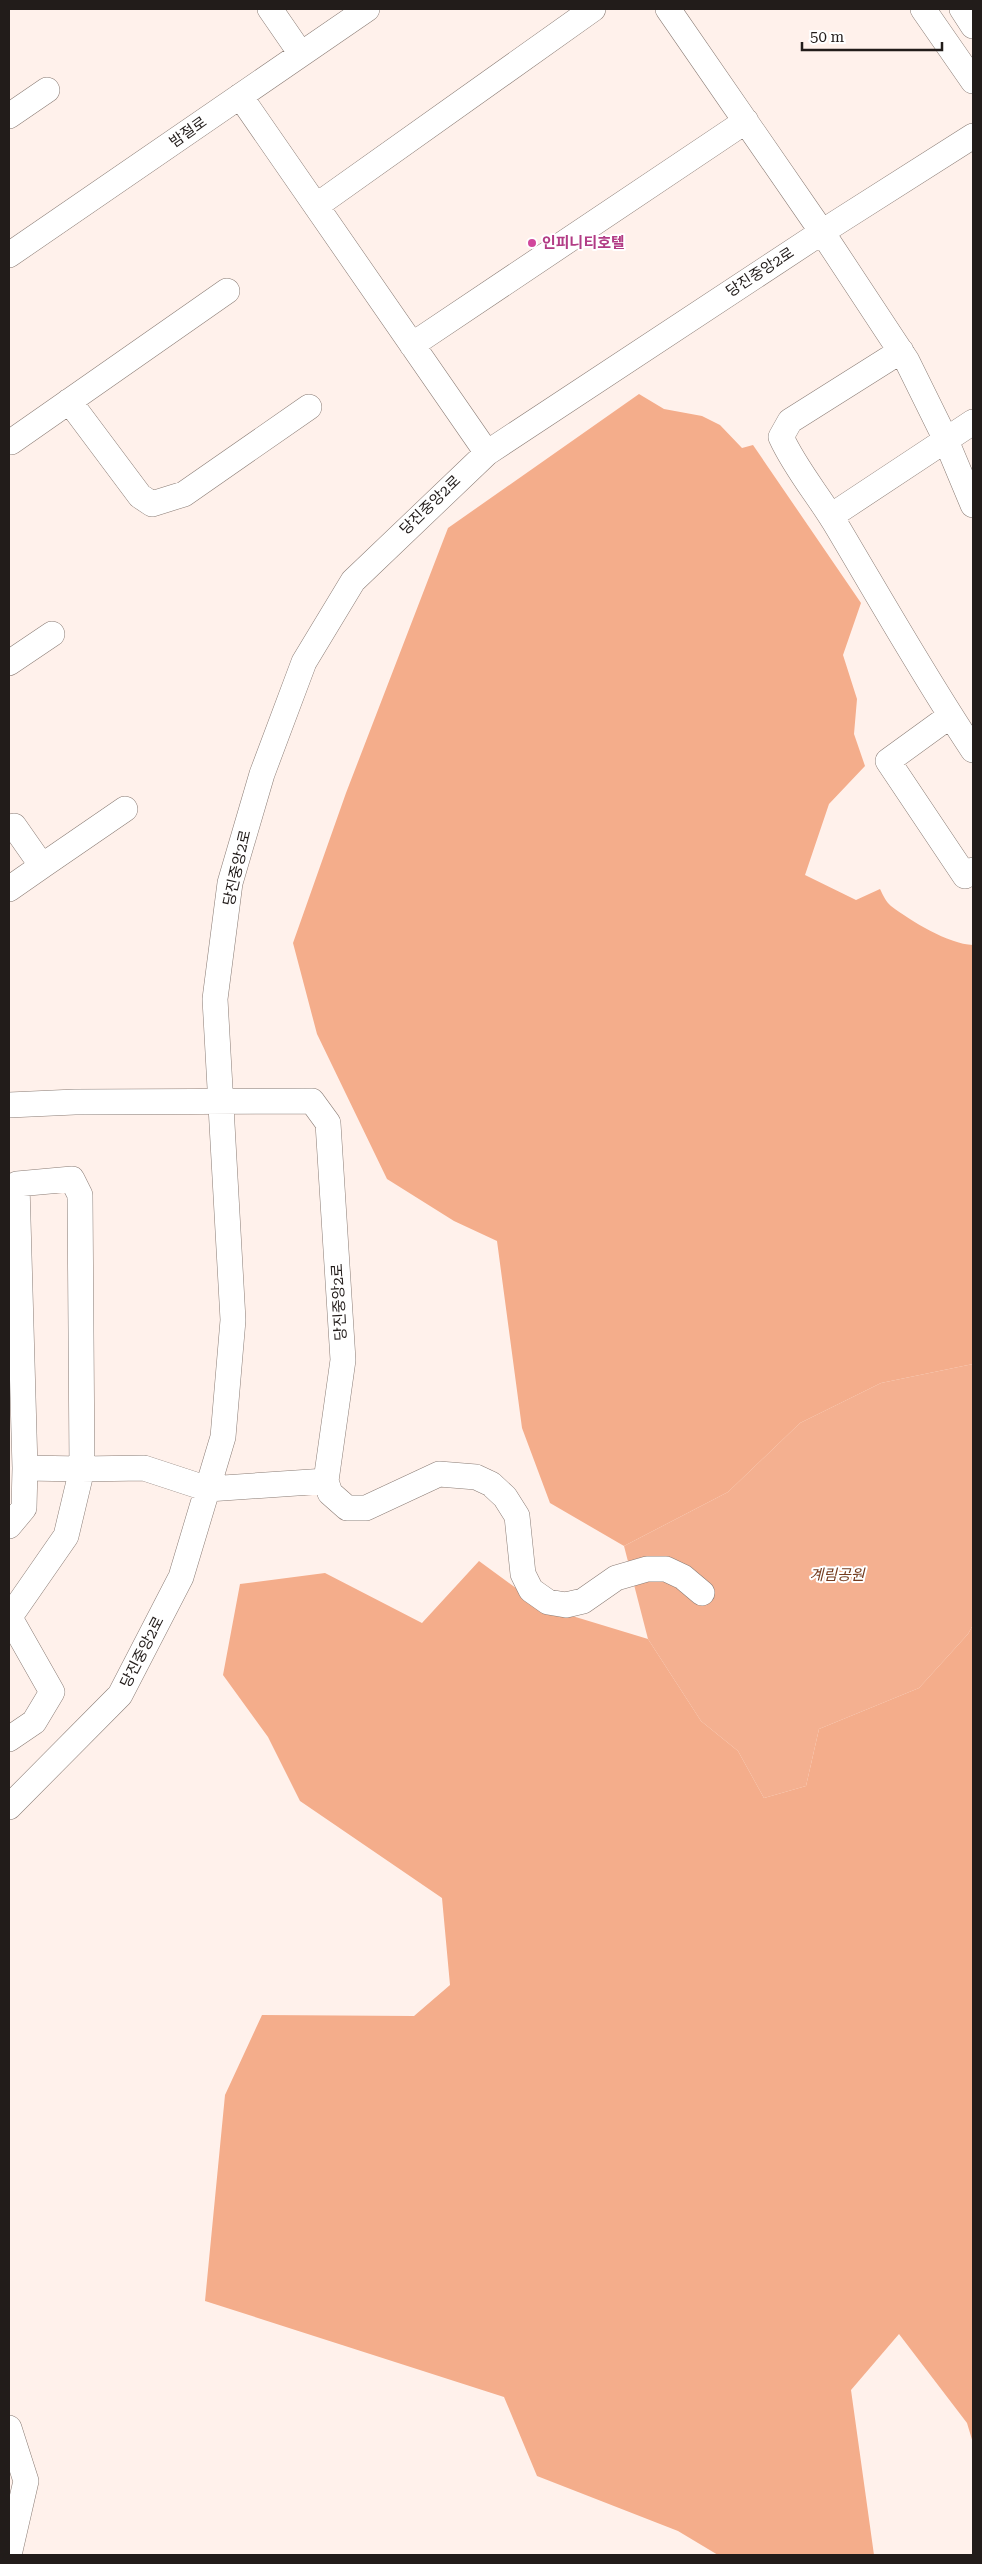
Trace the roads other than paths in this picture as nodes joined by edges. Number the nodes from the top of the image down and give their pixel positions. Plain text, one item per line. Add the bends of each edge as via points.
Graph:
1 (270, 9) edge
2 (366, 9) edge
3 (593, 9) edge
4 (668, 9) edge
5 (924, 9) edge
6 (962, 9) edge
7 (973, 26) edge
8 (301, 54) junction
9 (973, 82) edge
10 (47, 90) dead end
11 (240, 96) junction
12 (9, 116) edge
13 (746, 121) junction
14 (973, 136) edge
15 (316, 206) junction
16 (822, 232) junction
17 (9, 255) edge
18 (227, 291) dead end
19 (412, 345) junction
20 (901, 350) junction
21 (70, 401) junction
22 (310, 407) dead end
23 (973, 422) edge
24 (945, 438) junction
25 (10, 441) edge
26 (487, 453) junction
27 (973, 505) edge
28 (831, 516) junction
29 (52, 634) dead end
30 (9, 663) edge
31 (950, 716) junction
32 (973, 750) edge
33 (125, 809) dead end
34 (10, 825) edge
35 (42, 866) junction
36 (973, 870) edge
37 (9, 889) edge
38 (220, 1103) junction
39 (9, 1105) edge
40 (25, 1468) junction
41 (82, 1469) junction
42 (326, 1481) junction
43 (208, 1489) junction
44 (9, 1526) edge
45 (702, 1593) dead end
46 (9, 1618) edge
47 (9, 1739) edge
48 (9, 1807) edge
49 (9, 2428) edge
50 (9, 2547) edge

1 - 8 street
2 - 8 street, 밤절로
3 - 15 street
4 - 13 street
5 - 9 street
6 - 7 street
8 - 11 street, 밤절로
10 - 12 street
11 - 15 street
11 - 17 street, 밤절로
13 - 16 street
13 - 19 street
14 - 16 street, 당진중앙2로
15 - 19 street
16 - 20 street
16 - 26 street, 당진중앙2로
18 - 21 street
19 - 26 street
20 - 24 street
20 - 28 street via 790,421 781,438 792,462
21 - 22 street via 140,496 152,504 184,494
21 - 25 street
23 - 24 street
24 - 27 street
24 - 28 street
26 - 38 street, 당진중앙2로 via 353,581 304,662 262,774 230,883 215,999
28 - 31 street
29 - 30 street
31 - 32 street
31 - 36 street via 888,761 965,876
33 - 35 street
34 - 35 street
35 - 37 street
38 - 39 street
38 - 42 street, 당진중앙2로 via 312,1101 328,1124 342,1360
38 - 43 street, 당진중앙2로 via 233,1320 222,1437
40 - 41 street
40 - 41 street via 17,1184 72,1179 80,1195
40 - 44 street via 24,1508
41 - 43 street via 144,1468
41 - 46 street via 66,1536
42 - 43 street
42 - 45 street via 330,1493 347,1508 366,1508 439,1474 476,1477 491,1484 505,1497 517,1516 523,1574 531,1590 548,1602 566,1605 583,1601 616,1578 647,1569 666,1569 683,1577
43 - 48 street, 당진중앙2로 via 181,1577 120,1695
46 - 47 street via 52,1692 34,1722
49 - 50 street via 26,2481

